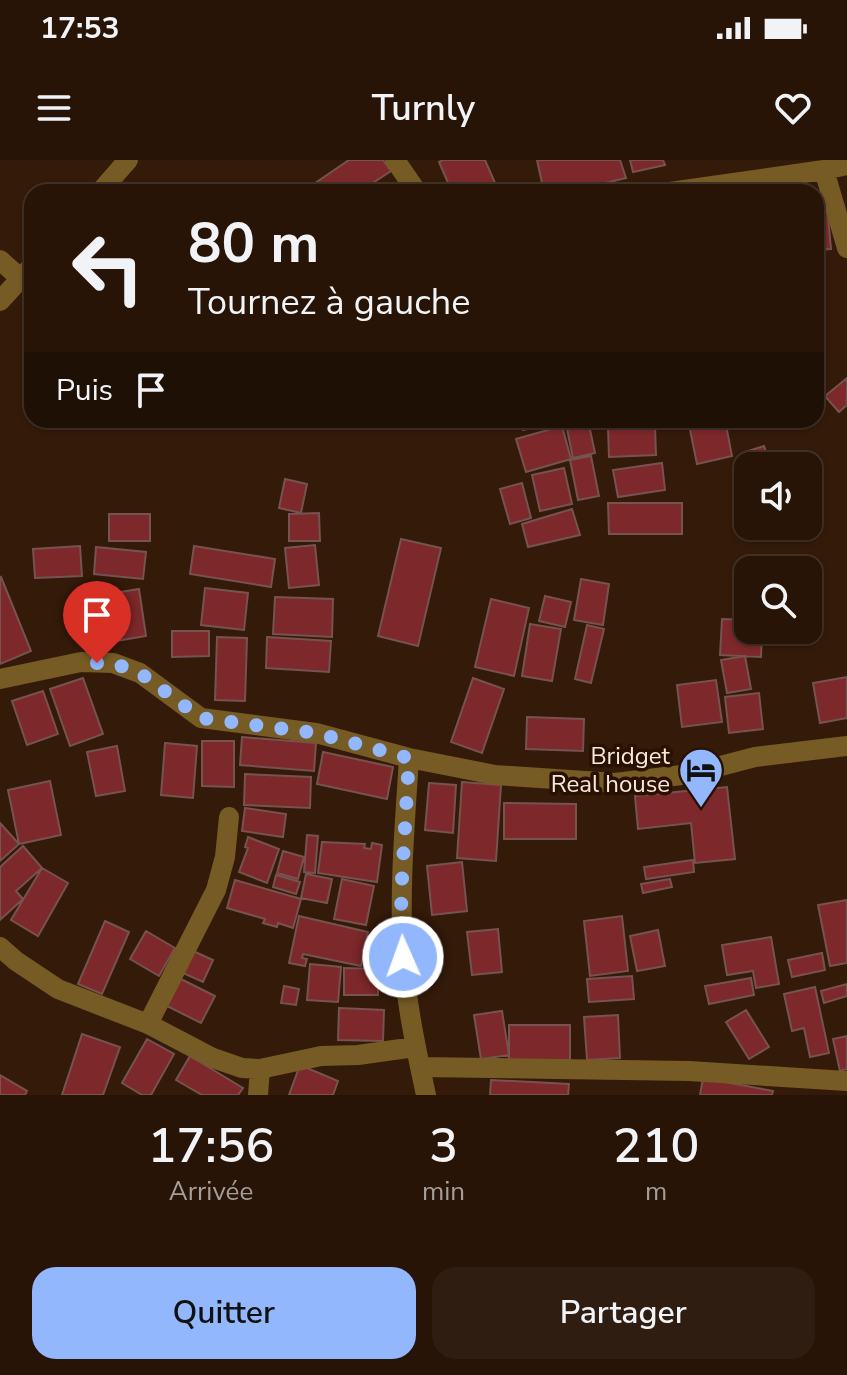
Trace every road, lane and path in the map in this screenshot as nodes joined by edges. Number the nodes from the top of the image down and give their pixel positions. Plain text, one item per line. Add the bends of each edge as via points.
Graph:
1 (128, 160) edge
2 (395, 160) edge
3 (847, 165) edge
4 (824, 170) junction
5 (107, 184) edge
6 (412, 184) edge
7 (726, 184) edge
8 (847, 248) edge
9 (0, 260) edge
10 (24, 271) edge
11 (24, 274) edge
12 (0, 301) edge
13 (0, 679) edge
14 (847, 746) edge
15 (409, 758) junction
16 (229, 817) dead end
17 (0, 947) edge
18 (148, 1024) junction
19 (417, 1057) junction
20 (260, 1069) junction
21 (847, 1081) edge
22 (258, 1095) edge
23 (426, 1095) edge

1 - 5 street
2 - 6 street
3 - 4 street
4 - 7 street
4 - 8 street
9 - 10 street
11 - 12 street
13 - 15 street via 81,662 113,663 140,673 201,718 316,733
14 - 15 street via 615,783 495,775
15 - 19 street via 401,896 403,957
16 - 18 street via 216,890
17 - 18 street via 58,989
18 - 20 street via 213,1058
19 - 20 street via 321,1056
19 - 21 street
19 - 23 street
20 - 22 street

